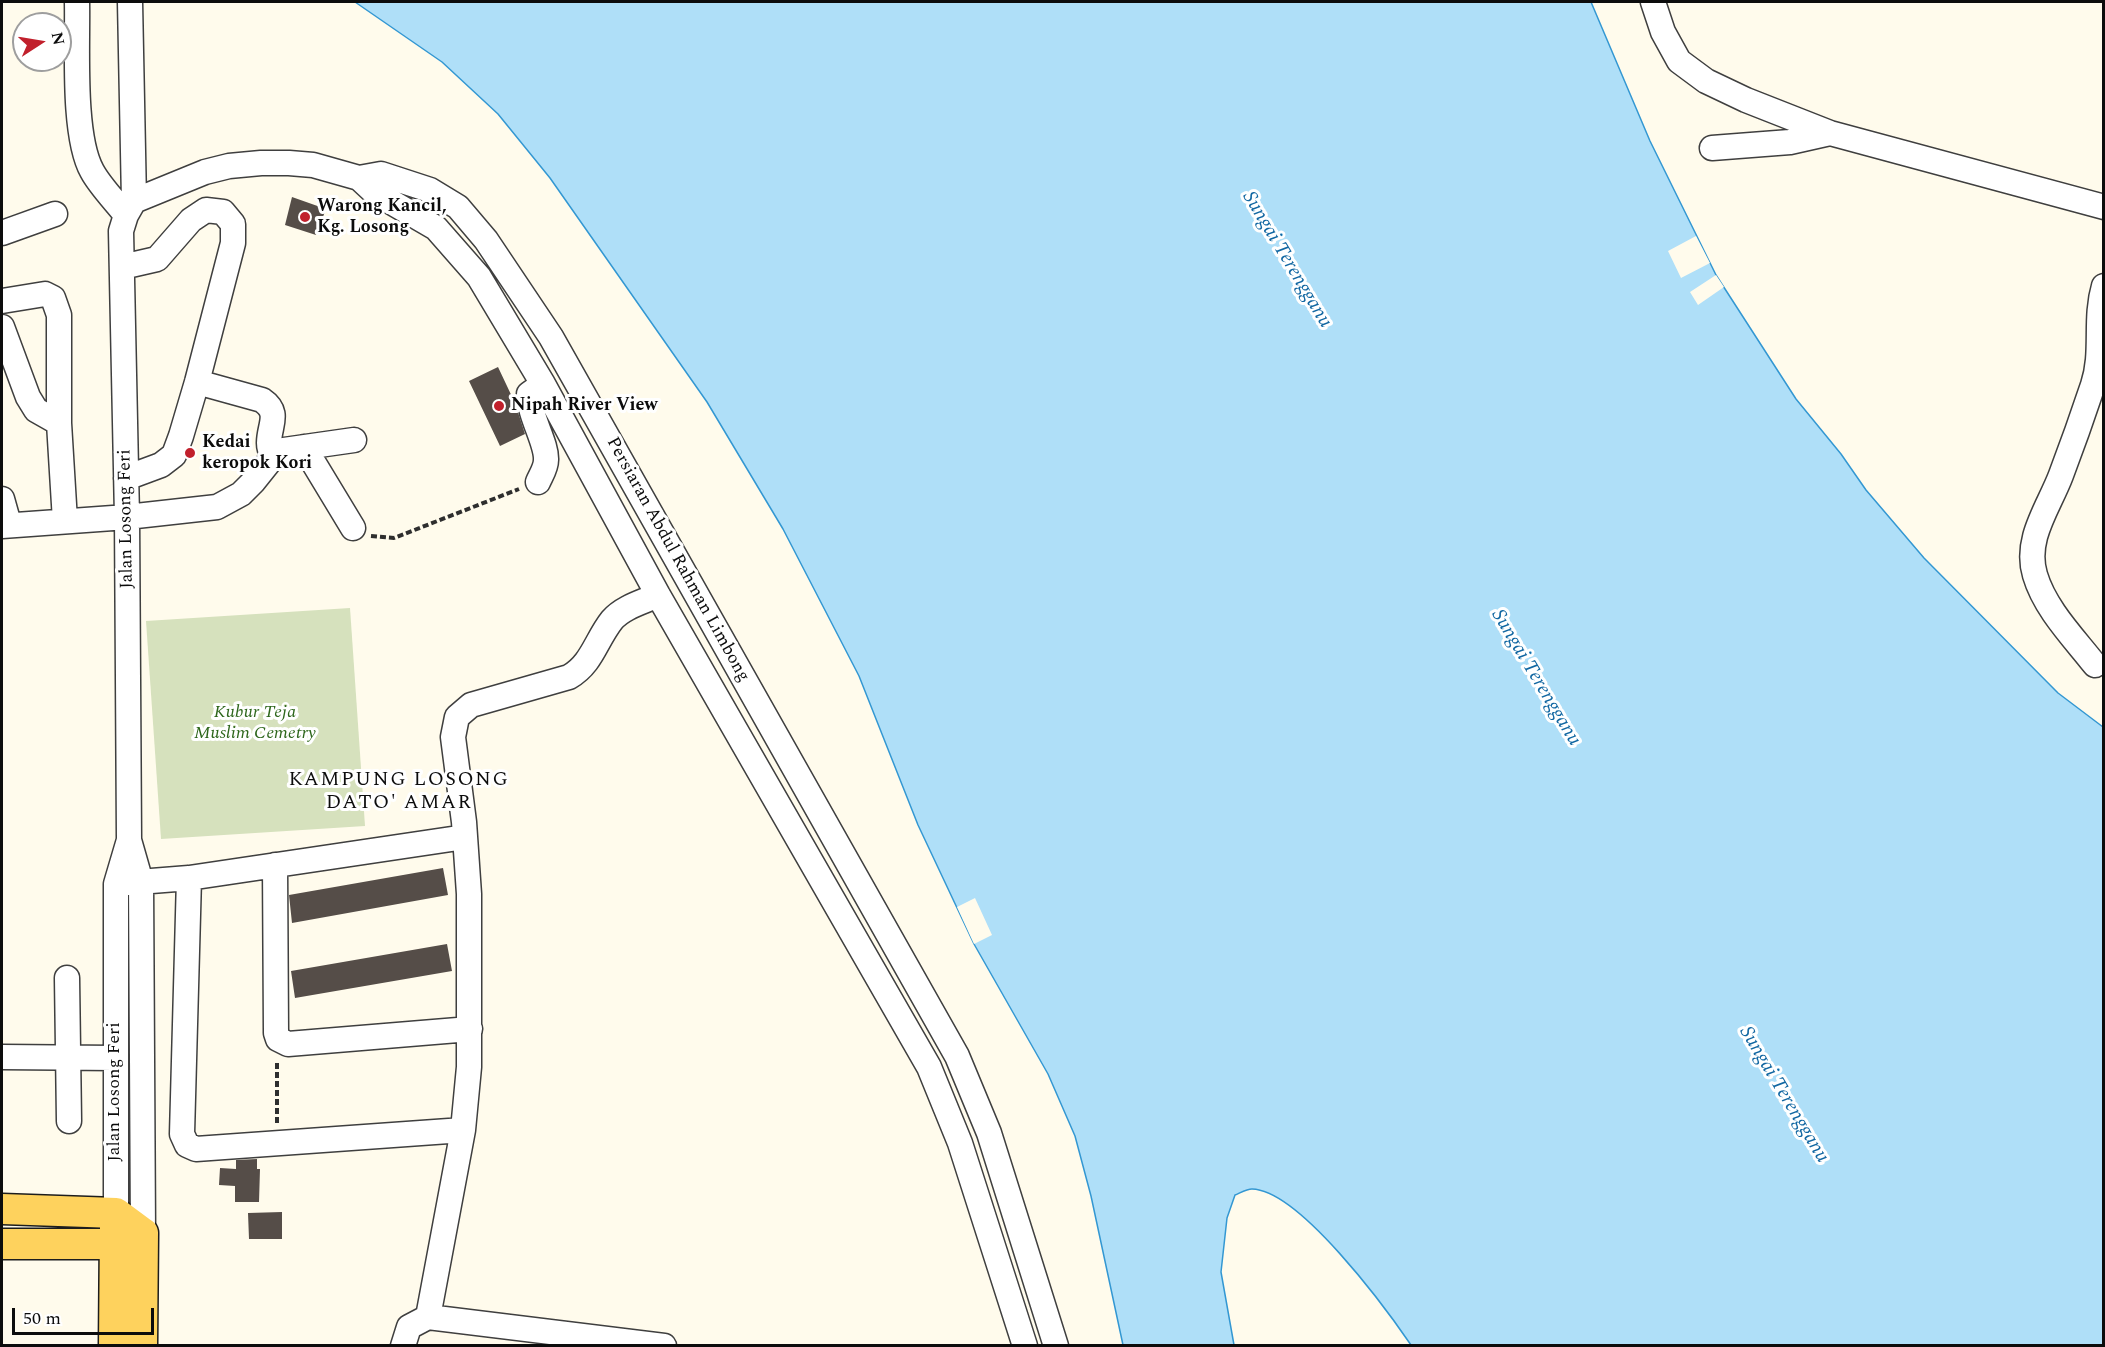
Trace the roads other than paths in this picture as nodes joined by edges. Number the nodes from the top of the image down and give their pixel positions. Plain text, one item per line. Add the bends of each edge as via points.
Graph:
1 (77, 2) edge
2 (130, 2) edge
3 (1653, 2) edge
4 (1830, 133) junction
5 (1712, 148) dead end
6 (359, 178) junction
7 (2103, 207) edge
8 (130, 208) junction
9 (55, 213) dead end
10 (2, 233) edge
11 (122, 267) junction
12 (2103, 286) edge
13 (2, 302) edge
14 (2, 327) edge
15 (197, 382) junction
16 (543, 384) junction
17 (59, 423) junction
18 (354, 440) dead end
19 (304, 447) junction
20 (273, 457) junction
21 (126, 478) junction
22 (538, 482) road end
23 (2, 499) edge
24 (127, 517) junction
25 (65, 521) junction
26 (5, 525) edge
27 (354, 528) road end
28 (658, 595) junction
29 (2095, 665) dead end
30 (465, 837) junction
31 (129, 840) junction
32 (275, 865) junction
33 (189, 878) junction
34 (141, 882) junction
35 (116, 884) junction
36 (67, 978) dead end
37 (470, 1029) junction
38 (2, 1057) edge
39 (69, 1058) junction
40 (115, 1058) junction
41 (69, 1121) dead end
42 (462, 1130) junction
43 (2, 1209) edge
44 (116, 1213) junction
45 (143, 1233) junction
46 (2, 1244) edge
47 (114, 1244) junction
48 (428, 1317) junction
49 (114, 1346) edge
50 (142, 1346) edge
51 (403, 1346) edge
52 (664, 1346) edge
53 (1025, 1346) edge
54 (1056, 1346) edge

1 - 8 street via 79,114 86,155 92,171
2 - 8 street, Jalan Losong Feri
3 - 4 street via 1679,61 1706,81
4 - 5 street via 1790,142
4 - 7 street
6 - 8 street via 313,165 229,166 196,176
6 - 16 street, Persiaran Abdul Rahman Limbong via 374,192 436,228 462,256 479,277
6 - 54 street, Persiaran Abdul Rahman Limbong via 381,174 430,190 458,207 486,240 551,337 957,1056 989,1133
8 - 11 street, Jalan Losong Feri via 121,231
9 - 10 street
11 - 15 street via 157,260 191,220 206,210 223,212 233,225 233,243
11 - 21 street, Jalan Losong Feri
12 - 29 street via 2093,384 2038,524 2033,560 2047,601
13 - 17 street via 45,294 53,298 59,315
14 - 17 street via 28,397 36,410
15 - 20 street via 269,405 273,412 268,446
15 - 21 street via 174,455 161,465
16 - 22 street via 529,394 529,406 547,457
16 - 28 street, Persiaran Abdul Rahman Limbong
17 - 25 street
18 - 19 street
19 - 20 street via 284,450
19 - 27 street
20 - 24 street via 241,494 217,507
21 - 24 street, Jalan Losong Feri
23 - 26 street
24 - 25 street
24 - 31 street, Jalan Losong Feri
25 - 26 street
28 - 30 street via 623,611 612,621 579,671 471,705 457,717 453,737
28 - 53 street, Persiaran Abdul Rahman Limbong via 929,1067 960,1143
30 - 32 street
30 - 37 street
31 - 34 street, Jalan Losong Feri
31 - 35 street, Jalan Losong Feri
32 - 33 street
32 - 37 street via 277,1036 288,1044
33 - 34 street
33 - 42 street via 182,1134 187,1145 196,1149
34 - 35 street
34 - 45 street, Jalan Losong Feri
35 - 40 street, Jalan Losong Feri
36 - 39 street
37 - 42 street
38 - 39 street
39 - 40 street
39 - 41 street
40 - 44 street, Jalan Losong Feri
42 - 48 street
43 - 44 main road
44 - 45 main road
44 - 47 main road, Jalan Losong Feri
45 - 47 main road
45 - 50 main road, Jalan Losong Feri
46 - 47 main road
47 - 49 main road, Jalan Losong Feri
48 - 51 street via 409,1327
48 - 52 street

